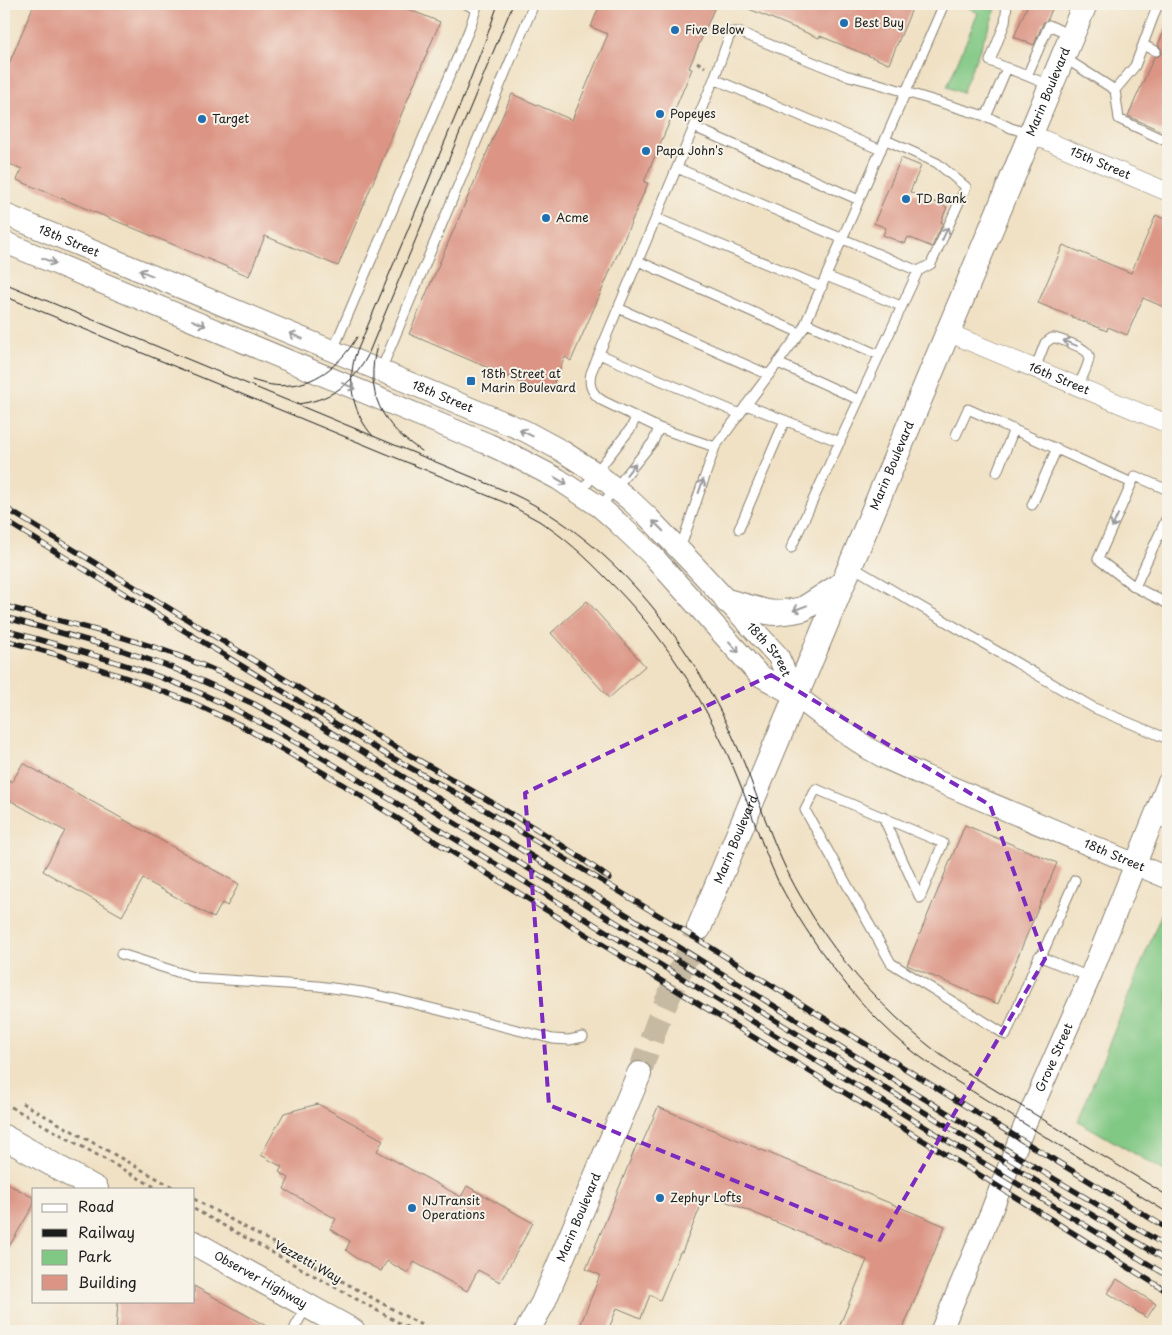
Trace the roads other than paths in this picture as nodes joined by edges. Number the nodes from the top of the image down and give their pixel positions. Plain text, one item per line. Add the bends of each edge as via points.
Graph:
1 (466, 4) edge
2 (534, 4) edge
3 (944, 4) edge
4 (1007, 4) edge
5 (1085, 4) edge
6 (1158, 4) edge
7 (477, 6) edge
8 (1143, 45) junction
9 (1068, 47) junction
10 (1156, 51) dead end
11 (1007, 68) junction
12 (1027, 76) junction
13 (714, 79) junction
14 (1051, 86) junction
15 (1115, 90) junction
16 (906, 93) junction
17 (986, 117) junction
18 (694, 127) junction
19 (1031, 134) junction
20 (886, 140) junction
21 (1168, 142) edge
22 (881, 150) junction
23 (677, 168) junction
24 (1168, 192) edge
25 (859, 200) junction
26 (4, 214) edge
27 (656, 218) junction
28 (843, 238) junction
29 (4, 242) edge
30 (638, 261) junction
31 (918, 271) junction
32 (826, 276) junction
33 (822, 287) junction
34 (901, 306) junction
35 (618, 308) junction
36 (806, 323) junction
37 (274, 327) junction
38 (800, 333) junction
39 (949, 333) junction
40 (265, 351) junction
41 (333, 351) junction
42 (599, 354) junction
43 (879, 355) junction
44 (778, 363) junction
45 (1035, 369) junction
46 (381, 371) junction
47 (769, 374) junction
48 (1078, 386) junction
49 (859, 400) junction
50 (746, 405) junction
51 (740, 414) junction
52 (636, 417) junction
53 (785, 420) junction
54 (1168, 424) edge
55 (659, 428) junction
56 (1014, 429) junction
57 (956, 435) dead end
58 (840, 442) junction
59 (715, 447) junction
60 (1057, 448) junction
61 (997, 472) dead end
62 (596, 473) junction
63 (1132, 482) junction
64 (616, 489) junction
65 (1168, 490) edge
66 (580, 493) junction
67 (1032, 505) dead end
68 (600, 507) junction
69 (1168, 515) edge
70 (739, 529) dead end
71 (791, 548) dead end
72 (680, 549) junction
73 (846, 575) junction
74 (1135, 587) junction
75 (727, 601) junction
76 (1168, 604) edge
77 (796, 696) junction
78 (1168, 739) edge
79 (1168, 783) edge
80 (883, 817) junction
81 (1161, 821) edge
82 (1135, 864) junction
83 (1168, 878) edge
84 (1075, 880) dead end
85 (699, 928) tunnel mouth
86 (121, 954) dead end
87 (1042, 957) junction
88 (1090, 977) junction
89 (583, 1037) dead end
90 (639, 1074) tunnel mouth
91 (4, 1137) edge
92 (94, 1188) edge
93 (195, 1244) edge
94 (307, 1306) junction
95 (294, 1331) edge
96 (353, 1331) edge
97 (527, 1331) edge
98 (940, 1331) edge

1 - 7 lane
2 - 46 lane
3 - 16 lane
4 - 11 lane via 1005,24 990,61
5 - 9 main road, Marin Boulevard
6 - 8 lane
7 - 41 lane
8 - 10 lane
8 - 15 lane via 1135,66
9 - 12 lane via 1049,25
9 - 14 main road, Marin Boulevard
9 - 15 lane
11 - 12 lane
11 - 17 lane
12 - 14 lane
13 - 16 lane via 729,37 739,32 845,76
13 - 18 lane
13 - 22 lane
14 - 19 main road, Marin Boulevard
15 - 21 lane via 1119,119
16 - 17 lane
16 - 20 lane
17 - 19 lane
18 - 23 lane
18 - 25 lane
19 - 24 street, 15th Street
19 - 39 main road, Marin Boulevard
20 - 22 lane
31 -> 20 lane via 931,264 966,187 937,163
22 - 25 lane
23 - 27 lane
23 - 28 lane
25 - 28 lane
37 -> 26 street, 18th Street
27 - 30 lane
27 - 33 lane
28 - 31 lane
28 - 32 lane
29 -> 40 street, 18th Street
30 - 35 lane
30 - 38 lane
31 - 34 lane
32 - 33 lane
32 - 34 lane
33 - 36 lane
34 - 43 lane
35 - 42 lane
35 - 47 lane
36 - 38 lane
36 - 43 lane
37 - 40 street
41 -> 37 street, 18th Street
38 - 44 lane
39 - 45 street, 16th Street
39 - 73 main road, Marin Boulevard
40 -> 66 street, 18th Street via 488,444 537,467
41 - 46 street, 18th Street
42 - 51 lane
42 - 52 lane via 589,380 592,392 597,398
43 - 49 lane
44 - 47 lane
44 - 49 lane
45 - 48 street, 16th Street
48 -> 45 lane via 1089,354 1075,345 1052,338 1045,343
62 -> 46 street, 18th Street via 525,431
47 - 50 lane
48 - 54 street, 16th Street
49 - 58 lane
50 - 51 lane
50 - 53 lane
51 - 59 lane
52 - 55 lane
52 - 62 lane
53 - 58 lane
53 - 70 lane
55 - 59 lane
64 -> 55 lane via 653,442
56 - 57 lane via 968,409
56 - 60 lane
56 - 61 lane
58 - 71 lane
72 -> 59 lane
60 - 63 lane
60 - 67 lane
62 - 64 street, 18th Street
62 - 66 lane
63 - 65 lane via 1135,476
63 -> 74 lane via 1098,559
64 - 68 lane
72 -> 64 street, 18th Street
66 - 68 street, 18th Street
68 -> 77 street, 18th Street via 646,550 759,675
69 - 74 lane
72 - 75 street, 18th Street
73 -> 75 main road via 802,609 794,611 767,612
73 - 77 main road, Marin Boulevard
73 - 78 lane via 1094,708
74 - 76 lane
75 - 77 street, 18th Street via 778,656
77 - 82 street, 18th Street via 887,759
77 - 85 main road, Marin Boulevard
79 - 81 street, Grove Street
80 - 80 lane via 943,843 920,898 904,862
80 - 87 lane via 816,789 805,810 891,963 1006,1035 1039,956
81 - 82 street, Grove Street
82 - 83 street, 18th Street
82 - 88 street, Grove Street
84 - 87 lane
86 - 89 lane via 196,978 318,986 399,1000 554,1039
87 - 88 lane
88 - 98 street, Grove Street
90 - 97 main road, Marin Boulevard via 543,1303
91 - 92 main road
93 - 94 main road, Observer Highway
94 - 95 lane
94 - 96 main road, Observer Highway

